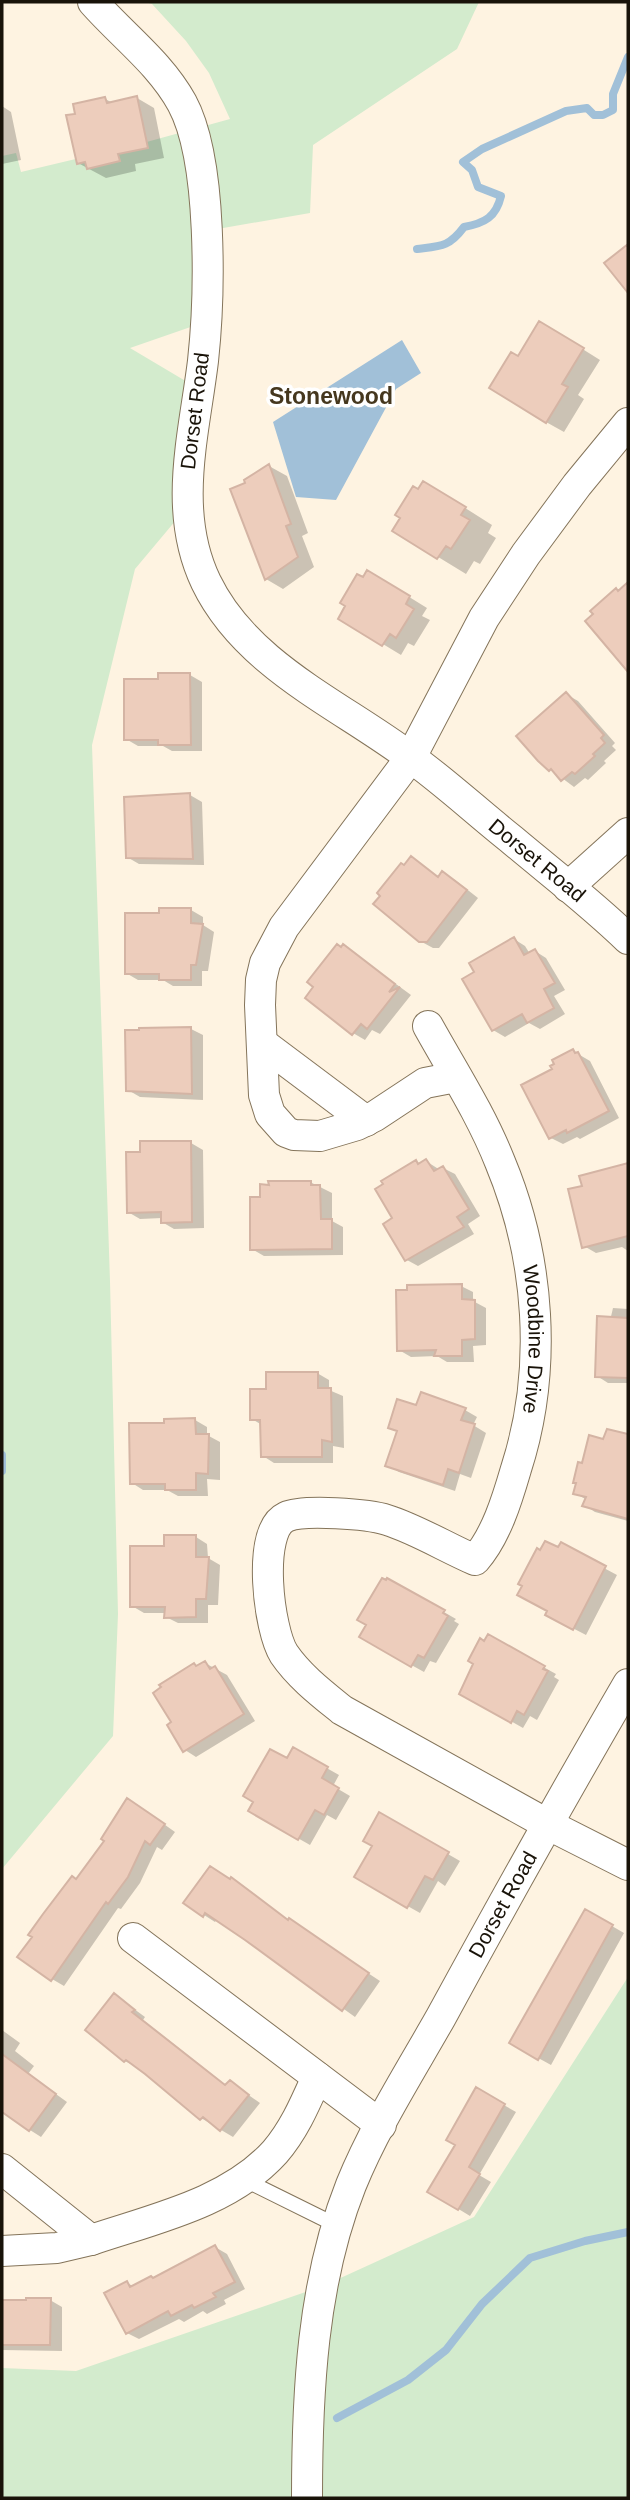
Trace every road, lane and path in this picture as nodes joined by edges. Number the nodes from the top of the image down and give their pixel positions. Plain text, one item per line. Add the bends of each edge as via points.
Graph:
1 (93, 2) edge
2 (628, 423) edge
3 (411, 757) junction
4 (628, 833) edge
5 (568, 887) junction
6 (628, 939) edge
7 (428, 1026) dead end
8 (262, 1043) junction
9 (456, 1077) junction
10 (366, 1121) junction
11 (628, 1684) edge
12 (547, 1824) junction
13 (628, 1865) edge
14 (133, 1938) dead end
15 (317, 2077) junction
16 (381, 2125) junction
17 (2, 2169) edge
18 (243, 2179) junction
19 (338, 2226) junction
20 (91, 2240) junction
21 (2, 2251) edge
22 (307, 2498) edge

1 - 3 street, Dorset Road via 146,55 176,94 193,129 201,171 205,322 187,480 190,532 200,569 220,607 250,642 313,692
2 - 3 street via 507,582
3 - 5 street, Dorset Road
3 - 8 street via 273,944 261,980
4 - 5 street
5 - 6 street, Dorset Road
7 - 9 street
8 - 10 street
8 - 10 street via 264,1096 270,1114 286,1132 320,1136
9 - 10 street via 425,1083
9 - 12 street, Woodbine Drive via 501,1163 531,1270 536,1361 533,1399 505,1504 475,1560 386,1520 318,1512 286,1517 275,1527 269,1545 268,1582 283,1652 314,1687 342,1710
11 - 12 street, Dorset Road
12 - 13 street
12 - 16 street, Dorset Road
14 - 15 street
15 - 16 street
15 - 18 street via 295,2125 275,2152
16 - 19 street, Dorset Road via 351,2184
17 - 20 street
18 - 19 lane
18 - 20 street via 184,2209
19 - 22 street, Dorset Road via 314,2350
20 - 21 street via 57,2248

